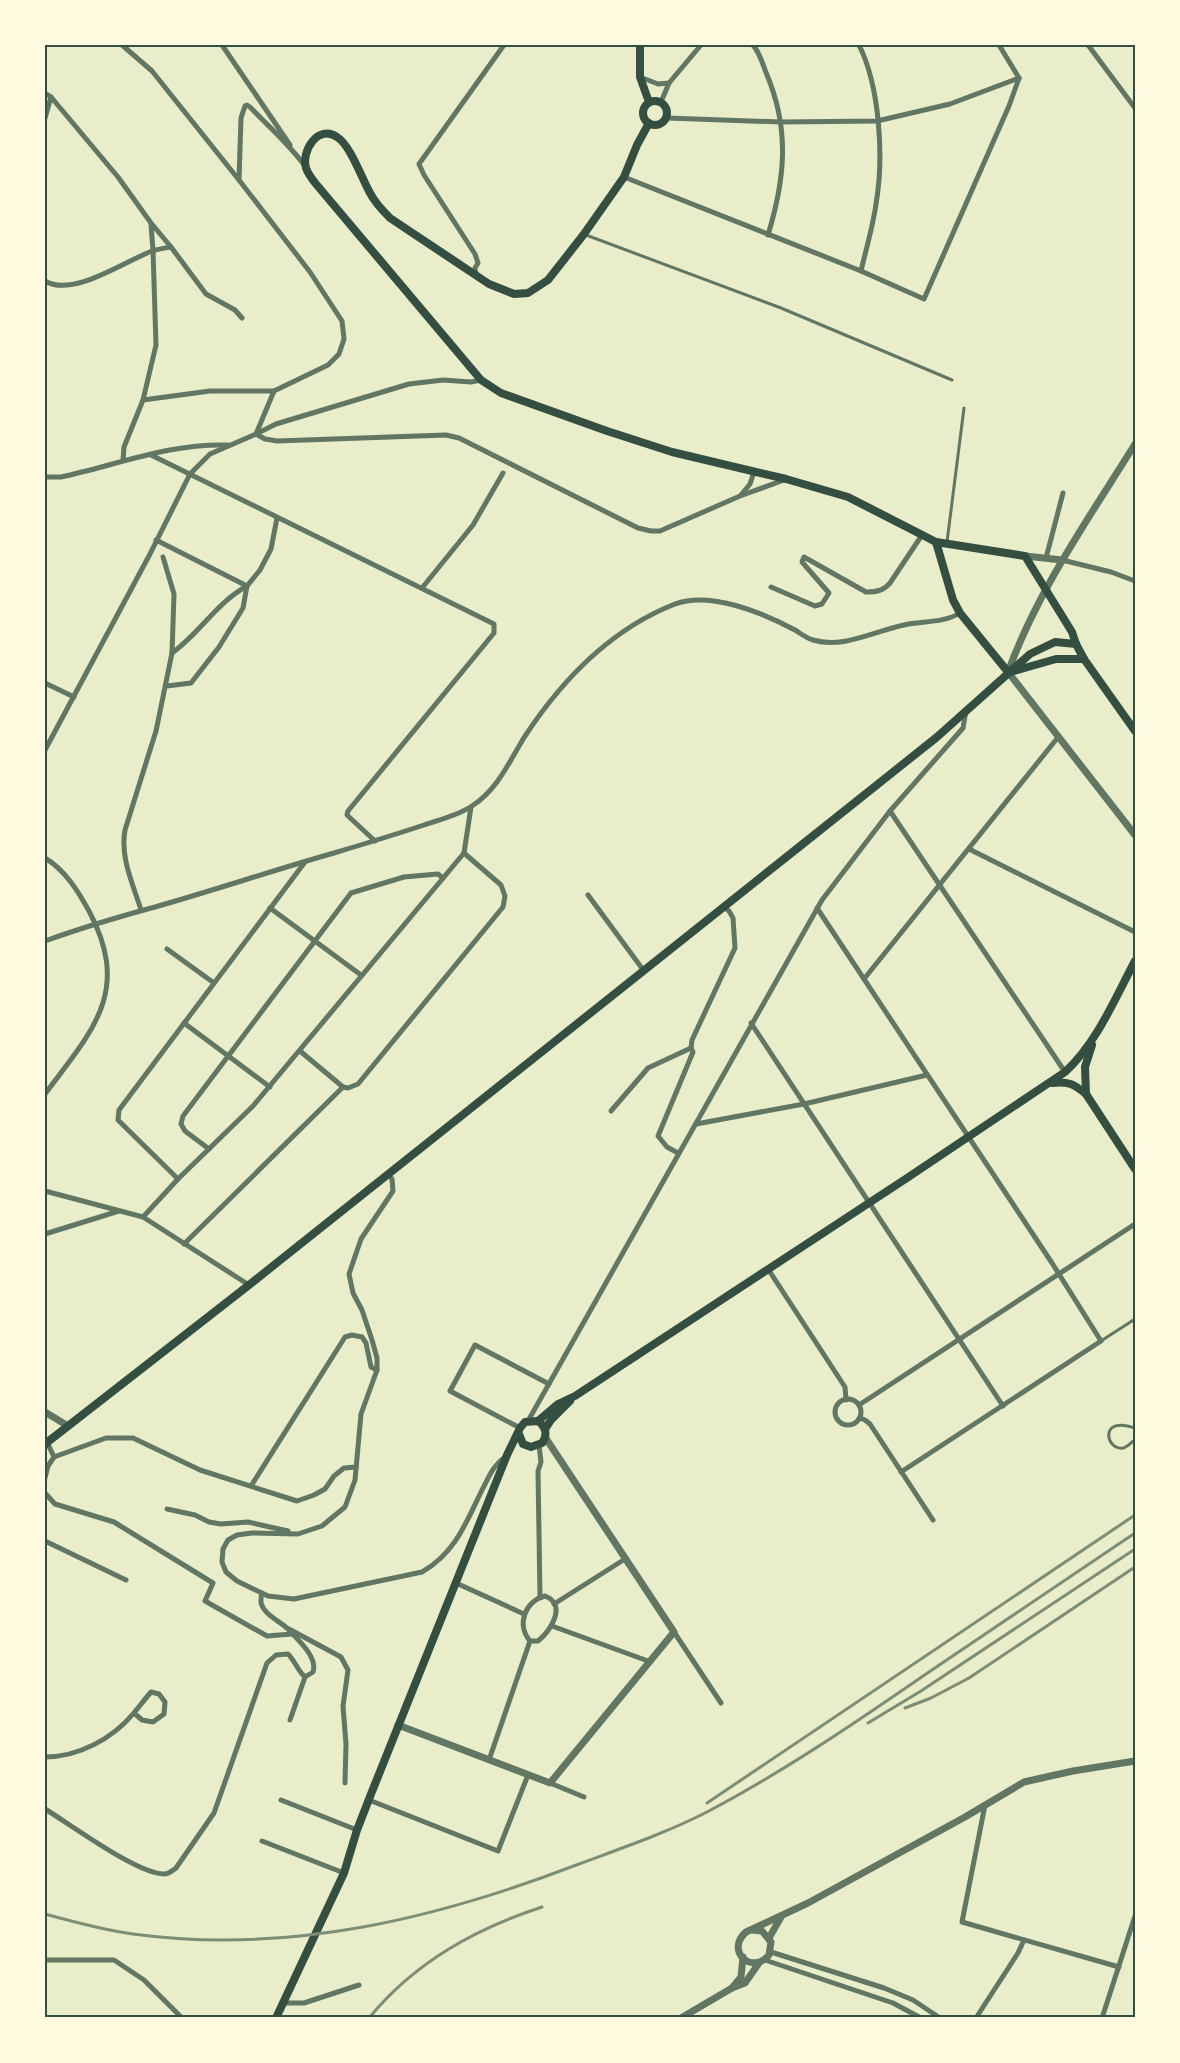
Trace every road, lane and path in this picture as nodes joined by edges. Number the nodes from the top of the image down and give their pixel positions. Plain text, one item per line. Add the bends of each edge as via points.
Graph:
1 (122, 45) edge
2 (222, 45) edge
3 (504, 45) edge
4 (640, 45) edge
5 (701, 45) edge
6 (753, 45) edge
7 (859, 45) edge
8 (999, 45) edge
9 (1088, 45) edge
10 (639, 77) junction
11 (1019, 78) junction
12 (669, 83) junction
13 (45, 93) edge
14 (51, 97) junction
15 (649, 102) junction
16 (661, 102) junction
17 (1135, 108) edge
18 (45, 118) edge
19 (666, 118) junction
20 (877, 121) junction
21 (781, 122) junction
22 (649, 123) junction
23 (291, 146) junction
24 (306, 164) junction
25 (624, 177) junction
26 (239, 180) junction
27 (150, 224) junction
28 (584, 234) junction
29 (768, 235) junction
30 (171, 247) junction
31 (153, 250) junction
32 (861, 271) junction
33 (477, 277) junction
34 (45, 281) edge
35 (242, 318) dead end
36 (481, 380) junction
37 (952, 380) dead end
38 (274, 391) junction
39 (143, 400) junction
40 (964, 408) dead end
41 (256, 434) junction
42 (1135, 444) edge
43 (230, 445) junction
44 (151, 455) junction
45 (123, 460) junction
46 (754, 472) junction
47 (503, 473) dead end
48 (190, 474) junction
49 (45, 477) edge
50 (786, 479) junction
51 (1063, 493) dead end
52 (740, 496) junction
53 (276, 518) junction
54 (922, 535) junction
55 (156, 540) junction
56 (936, 542) junction
57 (946, 544) junction
58 (169, 547) junction
59 (150, 554) junction
60 (1025, 556) junction
61 (162, 557) junction
62 (1046, 558) junction
63 (1062, 560) junction
64 (1135, 581) edge
65 (247, 586) junction
66 (771, 587) dead end
67 (422, 588) junction
68 (1045, 589) junction
69 (960, 613) junction
70 (1076, 644) junction
71 (172, 653) junction
72 (1056, 659) junction
73 (1086, 660) junction
74 (1008, 672) junction
75 (45, 683) edge
76 (167, 686) junction
77 (74, 697) junction
78 (966, 710) junction
79 (1135, 731) edge
80 (1059, 736) junction
81 (937, 737) junction
82 (944, 747) junction
83 (45, 750) edge
84 (471, 807) junction
85 (890, 811) junction
86 (1135, 835) edge
87 (375, 841) junction
88 (969, 849) junction
89 (464, 853) junction
90 (45, 858) edge
91 (306, 861) junction
92 (443, 878) junction
93 (940, 885) junction
94 (588, 895) dead end
95 (724, 907) junction
96 (270, 908) junction
97 (817, 908) junction
98 (141, 910) junction
99 (96, 924) junction
100 (1135, 932) edge
101 (314, 940) junction
102 (45, 941) edge
103 (167, 949) dead end
104 (1135, 961) edge
105 (644, 971) junction
106 (361, 975) junction
107 (864, 979) junction
108 (214, 983) junction
109 (184, 1023) junction
110 (751, 1023) junction
111 (1093, 1040) junction
112 (691, 1048) junction
113 (300, 1051) junction
114 (230, 1056) junction
115 (1065, 1072) junction
116 (927, 1075) junction
117 (1050, 1083) junction
118 (270, 1087) junction
119 (343, 1087) junction
120 (45, 1094) edge
121 (1086, 1094) junction
122 (804, 1104) junction
123 (611, 1111) dead end
124 (696, 1124) junction
125 (969, 1137) junction
126 (209, 1149) junction
127 (678, 1153) junction
128 (1135, 1169) edge
129 (388, 1174) junction
130 (178, 1179) junction
131 (45, 1191) edge
132 (869, 1203) junction
133 (120, 1211) junction
134 (143, 1217) junction
135 (1135, 1224) edge
136 (45, 1234) edge
137 (184, 1244) junction
138 (768, 1269) junction
139 (1058, 1274) junction
140 (249, 1285) junction
141 (1135, 1319) edge
142 (959, 1339) junction
143 (1101, 1341) junction
144 (377, 1370) junction
145 (549, 1384) junction
146 (575, 1396) junction
147 (846, 1400) junction
148 (859, 1405) junction
149 (1003, 1406) junction
150 (45, 1412) edge
151 (860, 1419) junction
152 (528, 1421) junction
153 (537, 1421) junction
154 (68, 1426) junction
155 (1135, 1428) edge
156 (519, 1431) junction
157 (545, 1433) junction
158 (1135, 1440) edge
159 (46, 1441) edge
160 (539, 1445) junction
161 (527, 1446) junction
162 (507, 1455) junction
163 (54, 1457) junction
164 (356, 1467) junction
165 (901, 1472) junction
166 (45, 1478) edge
167 (251, 1486) junction
168 (45, 1493) edge
169 (166, 1509) dead end
170 (933, 1520) dead end
171 (298, 1533) junction
172 (45, 1540) edge
173 (625, 1559) junction
174 (126, 1580) dead end
175 (456, 1583) junction
176 (261, 1593) junction
177 (540, 1597) junction
178 (554, 1604) junction
179 (524, 1614) junction
180 (552, 1626) junction
181 (290, 1631) junction
182 (674, 1632) junction
183 (530, 1641) junction
184 (648, 1661) junction
185 (305, 1677) junction
186 (721, 1703) dead end
187 (134, 1713) junction
188 (290, 1720) dead end
189 (398, 1725) junction
190 (45, 1757) edge
191 (489, 1760) junction
192 (1135, 1761) edge
193 (528, 1775) junction
194 (345, 1783) dead end
195 (550, 1783) junction
196 (584, 1797) dead end
197 (281, 1800) dead end
198 (369, 1800) junction
199 (985, 1805) junction
200 (45, 1809) edge
201 (357, 1830) junction
202 (262, 1840) dead end
203 (344, 1873) junction
204 (781, 1917) junction
205 (1135, 1917) edge
206 (752, 1930) junction
207 (769, 1938) junction
208 (1024, 1940) junction
209 (771, 1952) junction
210 (743, 1957) junction
211 (45, 1960) edge
212 (762, 1961) junction
213 (1119, 1967) junction
214 (359, 1985) dead end
215 (732, 1988) junction
216 (284, 2003) junction
217 (1103, 2015) dead end
218 (182, 2018) edge
219 (276, 2018) edge
220 (681, 2018) edge
221 (921, 2018) edge
222 (940, 2018) edge
223 (976, 2018) edge

1 - 26 street via 152,71
2 - 23 street
3 - 33 street via 419,164 475,255
4 - 10 main road
5 - 12 street
6 - 21 street via 770,82
7 - 20 street
8 - 11 street
9 - 17 street
10 - 12 street via 658,84
10 - 15 main road
11 - 20 street via 950,104
11 - 32 street via 924,299
12 - 16 street
13 - 14 street
14 - 18 street
14 - 27 street via 118,177
15 - 16 main road
15 - 22 main road via 643,113
16 - 19 main road via 668,111
19 - 21 street
19 - 22 main road via 661,124
20 - 21 street
20 - 32 street via 877,203
21 - 29 street via 782,180
22 - 25 main road
23 - 24 street
23 - 26 street via 247,105 241,118
24 - 33 main road via 307,148 314,139 335,135 344,144 379,208 402,228
24 - 36 main road via 316,184
25 - 28 main road
25 - 29 street
26 - 38 street via 310,272 342,321 344,339 339,354 328,365
27 - 30 street
27 - 31 street
28 - 33 main road via 548,280 528,293 500,290
28 - 37 lane via 781,308
29 - 32 street
30 - 31 street
30 - 35 street via 206,294
31 - 34 street via 79,284
31 - 39 street via 156,345
36 - 41 street via 409,384 276,424
36 - 46 main road via 501,393 562,417 672,452
38 - 39 street via 210,391
38 - 41 street
39 - 45 street via 123,447
40 - 57 lane
41 - 43 street
41 - 52 street via 277,441 446,435 459,438 610,515 651,531 660,531
42 - 63 street
43 - 44 street via 185,446
43 - 48 street via 210,454
44 - 45 street
44 - 48 street
45 - 49 street via 61,477
46 - 50 main road
46 - 52 street
47 - 67 street via 472,525
48 - 53 street
48 - 55 street
50 - 52 street
50 - 54 main road via 848,497
51 - 62 street
53 - 65 street via 271,549
53 - 67 street
54 - 56 main road
54 - 66 street via 890,583 877,591 866,592 804,557 802,562 829,593 827,600 815,606
55 - 58 street
55 - 59 street
56 - 57 main road
56 - 69 main road
57 - 60 main road
58 - 61 street
58 - 65 street
59 - 61 street
59 - 77 street
60 - 62 street
60 - 68 main road
61 - 71 street via 174,594
62 - 63 street
63 - 64 street
63 - 68 street
65 - 71 street via 231,594 189,641
65 - 76 street via 243,608 191,683
67 - 87 street via 490,620 495,628 348,811 350,820
68 - 70 main road
68 - 74 street
69 - 74 main road
69 - 84 street via 952,618 904,624 834,642 813,640 733,605 706,601 671,606 628,628 583,664 551,698 503,776
70 - 72 main road
70 - 73 main road
70 - 74 main road via 1046,645
71 - 76 street
72 - 73 main road
72 - 74 main road
73 - 79 main road
74 - 78 main road
74 - 80 street
75 - 77 street
76 - 98 street via 122,845
77 - 83 street
78 - 81 main road
78 - 82 street via 963,728
80 - 86 street
80 - 88 street
81 - 82 street
81 - 95 main road
82 - 85 street
84 - 87 street
84 - 89 street
85 - 93 street
85 - 97 street
87 - 91 street
88 - 93 street
88 - 100 street
89 - 92 street
89 - 119 street via 501,885 506,896 502,907 358,1084
90 - 99 street via 66,876
91 - 96 street
91 - 98 street
92 - 101 street via 438,874 404,877 351,893
92 - 106 street
93 - 107 street
93 - 115 street
94 - 105 street
95 - 105 main road
95 - 112 street via 733,918 735,948
96 - 101 street
96 - 108 street
97 - 107 street
97 - 110 street
98 - 99 street
99 - 102 street
99 - 120 street via 107,984 101,1010 89,1035
101 - 106 street
101 - 114 street
103 - 108 street
104 - 111 main road
105 - 129 main road
106 - 113 street
107 - 116 street
108 - 109 street
109 - 114 street
109 - 130 street via 117,1115
110 - 122 street
110 - 124 street
111 - 115 main road
111 - 121 main road via 1085,1067
112 - 123 street via 648,1068
112 - 127 street via 693,1053 658,1136
113 - 118 street
113 - 119 street
114 - 118 street
114 - 126 street via 183,1116 185,1131
115 - 117 main road
116 - 122 street
116 - 125 street
117 - 121 main road via 1074,1084
117 - 125 main road
118 - 126 street
119 - 137 street
121 - 128 main road
122 - 124 street
122 - 132 street
124 - 127 street
125 - 132 main road
125 - 139 street
126 - 130 street
127 - 145 street
129 - 140 main road
129 - 144 street via 393,1191 361,1239 350,1274 353,1293 372,1340
130 - 134 street
131 - 133 street
132 - 138 main road
132 - 142 street
133 - 134 street
133 - 136 street
134 - 137 street
135 - 139 street
137 - 140 street
138 - 146 main road
138 - 147 street via 844,1387
139 - 142 street
139 - 143 street
140 - 154 main road
141 - 143 lane
142 - 148 street
142 - 149 street
143 - 149 street
144 - 164 street via 361,1414
144 - 167 street via 371,1367 362,1337 345,1337
145 - 152 street
145 - 156 street via 475,1345 450,1391
146 - 153 main road
146 - 157 main road via 551,1420
147 - 148 street
147 - 151 street via 836,1408 839,1421 850,1425
148 - 151 street
149 - 165 street
150 - 154 street
151 - 165 street via 870,1424
152 - 153 main road
152 - 156 main road
153 - 157 main road
154 - 159 main road
155 - 158 lane via 1116,1425 1109,1437 1119,1448
156 - 161 main road
156 - 162 main road
157 - 160 main road
157 - 173 street
159 - 163 street
160 - 161 main road
160 - 177 street
161 - 162 main road
162 - 175 main road
162 - 176 street via 495,1465 462,1534 450,1550 422,1572 294,1599
163 - 166 street
163 - 167 street via 106,1438 133,1438 200,1470
164 - 167 street via 344,1468 325,1488 297,1501
164 - 171 street via 345,1507 322,1526
165 - 170 street
168 - 181 street via 55,1504 114,1522 213,1583 205,1601 267,1636
169 - 171 street via 209,1522 248,1522
171 - 176 street via 252,1533 228,1540 222,1562 226,1572
172 - 174 street
173 - 178 street
173 - 182 street
175 - 179 street
175 - 189 main road
176 - 181 street via 261,1603 267,1612
177 - 178 street via 550,1598
177 - 179 street
178 - 180 street
179 - 183 street via 523,1631
180 - 183 street via 538,1641
180 - 184 street
181 - 185 street via 314,1661 314,1672
181 - 194 street via 341,1657 348,1670 343,1706
182 - 184 street
182 - 186 street
183 - 191 street
184 - 195 street
185 - 188 street
185 - 200 street via 288,1654 276,1655 267,1663 214,1813 170,1873 135,1864
187 - 187 street via 153,1722 164,1714 165,1702 159,1694 151,1692
187 - 190 street via 95,1745
189 - 191 street
189 - 198 main road
191 - 193 street
192 - 199 street via 1035,1778
193 - 195 street
193 - 198 street via 498,1851
195 - 196 street
197 - 201 street
198 - 201 main road
199 - 204 street
199 - 208 street via 962,1922
201 - 203 main road
202 - 203 street
203 - 216 main road
204 - 206 street
204 - 207 street
205 - 213 street
206 - 207 street via 762,1931
206 - 210 street via 739,1940
207 - 209 street
208 - 213 street
208 - 223 street
209 - 212 street
209 - 222 street via 884,1988 913,2000
210 - 212 street via 749,1962
210 - 215 street via 741,1977
211 - 218 street via 114,1960 144,1980
212 - 215 street via 745,1983
212 - 221 street via 893,2003
213 - 217 street
214 - 216 street via 304,2003
215 - 220 street
216 - 219 main road

